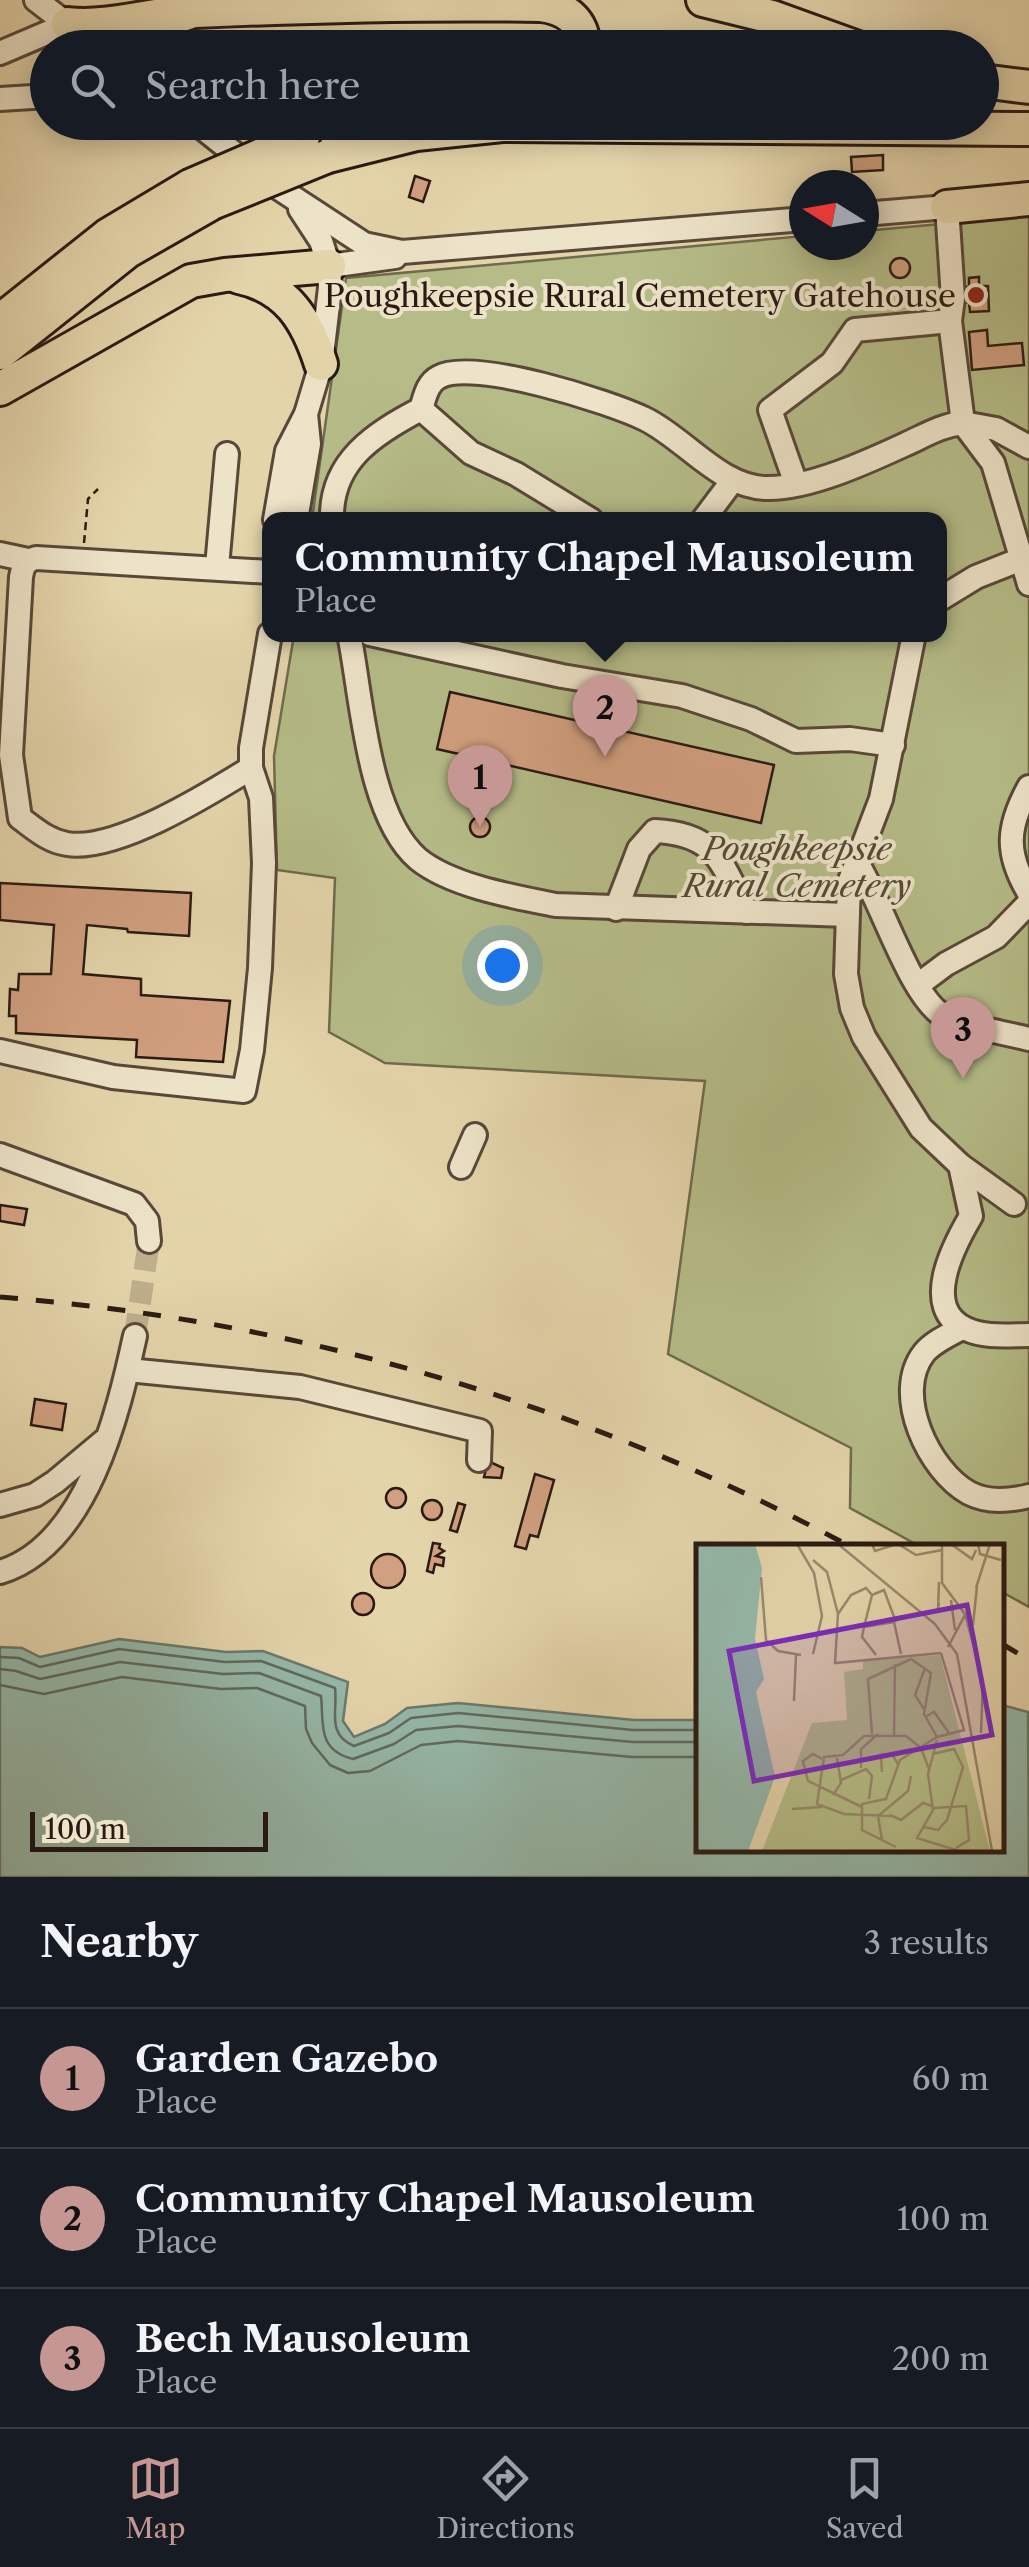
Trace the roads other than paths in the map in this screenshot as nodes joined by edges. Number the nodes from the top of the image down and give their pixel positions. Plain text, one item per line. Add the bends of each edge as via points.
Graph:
1 (36, 0) edge
2 (133, 0) edge
3 (703, 0) edge
4 (204, 11) junction
5 (68, 24) junction
6 (54, 30) edge
7 (76, 30) edge
8 (157, 30) edge
9 (581, 30) edge
10 (809, 30) edge
11 (30, 40) edge
12 (0, 53) edge
13 (999, 83) edge
14 (1029, 87) edge
15 (30, 97) edge
16 (0, 99) edge
17 (999, 104) edge
18 (1029, 104) edge
19 (999, 129) edge
20 (1029, 129) edge
21 (211, 140) edge
22 (216, 140) edge
23 (324, 140) edge
24 (366, 140) edge
25 (222, 145) junction
26 (315, 146) junction
27 (274, 184) junction
28 (201, 194) junction
29 (1029, 199) edge
30 (947, 207) junction
31 (879, 213) edge
32 (789, 220) edge
33 (419, 252) junction
34 (329, 266) junction
35 (225, 274) junction
36 (0, 321) edge
37 (950, 321) junction
38 (0, 353) edge
39 (320, 364) junction
40 (0, 389) edge
41 (421, 408) junction
42 (306, 414) junction
43 (963, 423) junction
44 (1024, 439) edge
45 (228, 454) dead end
46 (733, 480) junction
47 (796, 484) junction
48 (276, 512) edge
49 (297, 512) edge
50 (331, 512) edge
51 (578, 512) edge
52 (709, 512) edge
53 (0, 554) edge
54 (1025, 557) edge
55 (28, 560) junction
56 (217, 567) junction
57 (262, 571) edge
58 (1029, 584) edge
59 (947, 595) edge
60 (269, 642) edge
61 (350, 642) edge
62 (407, 642) edge
63 (911, 642) edge
64 (893, 745) junction
65 (251, 768) junction
66 (1029, 787) edge
67 (10, 815) edge
68 (857, 863) junction
69 (1029, 893) edge
70 (1029, 903) edge
71 (616, 909) junction
72 (747, 912) junction
73 (847, 915) junction
74 (918, 986) junction
75 (1029, 1040) edge
76 (0, 1051) edge
77 (474, 1135) dead end
78 (0, 1155) edge
79 (960, 1165) junction
80 (461, 1167) dead end
81 (1022, 1207) edge
82 (971, 1216) junction
83 (150, 1242) tunnel mouth
84 (962, 1328) junction
85 (1029, 1334) edge
86 (135, 1336) tunnel mouth
87 (128, 1370) junction
88 (106, 1438) junction
89 (479, 1460) dead end
90 (1029, 1496) edge
91 (0, 1505) edge
92 (0, 1572) edge

1 - 5 street
2 - 5 highway via 84,10
3 - 10 highway
4 - 5 highway
4 - 8 highway
4 - 9 highway via 541,4 560,8
5 - 6 street
5 - 7 street
11 - 12 street
13 - 14 highway
15 - 16 street
17 - 18 highway
19 - 20 highway
21 - 25 street
22 - 25 street
23 - 26 highway
24 - 26 highway
25 - 27 street
26 - 28 highway, bridge
27 - 33 street via 364,244
27 - 34 street via 313,226
28 - 36 highway via 108,235
28 - 38 highway
29 - 30 highway
30 - 31 street
30 - 37 street
32 - 33 street
33 - 34 street
34 - 35 highway
34 - 39 street
35 - 39 highway via 265,284 290,303 308,328
35 - 40 highway via 180,286
37 - 43 street
37 - 47 street via 854,330 832,363 770,410
39 - 42 street
41 - 46 street via 440,376 479,373 532,383 647,420
41 - 50 street via 357,451 342,470
41 - 51 street via 470,453
42 - 48 street via 287,452
42 - 49 street via 309,444
43 - 44 street
43 - 47 street
43 - 54 street via 993,463
45 - 56 street
46 - 47 street via 768,489
46 - 52 street
53 - 55 street
54 - 58 street
54 - 59 street
55 - 56 street
55 - 67 street via 21,577
56 - 57 street
60 - 65 street
61 - 71 street via 384,807 418,858 513,897
62 - 64 street via 682,696 796,742
63 - 64 street
64 - 68 street
65 - 67 street via 172,813 92,844 49,839
65 - 76 street via 261,798 264,863 260,968 244,1091 113,1077
66 - 69 street via 1014,817 1010,848
68 - 73 street
68 - 74 street
70 - 74 street via 996,936
71 - 72 street
71 - 72 street via 640,849 655,831 681,832 712,848
72 - 73 street
73 - 79 street via 846,974 864,1037 921,1128
74 - 75 street via 943,1016
77 - 80 street
78 - 83 street via 134,1204 148,1221
79 - 81 street
79 - 82 street
81 - 82 street via 1000,1201
82 - 84 street via 949,1258 943,1294
84 - 85 street via 984,1335
84 - 90 street via 916,1366 914,1420 948,1475 968,1492 994,1502
86 - 87 street
87 - 88 street
87 - 89 street via 300,1387 387,1406 480,1431
88 - 91 street via 56,1482
88 - 92 street via 90,1482 51,1542 22,1566

